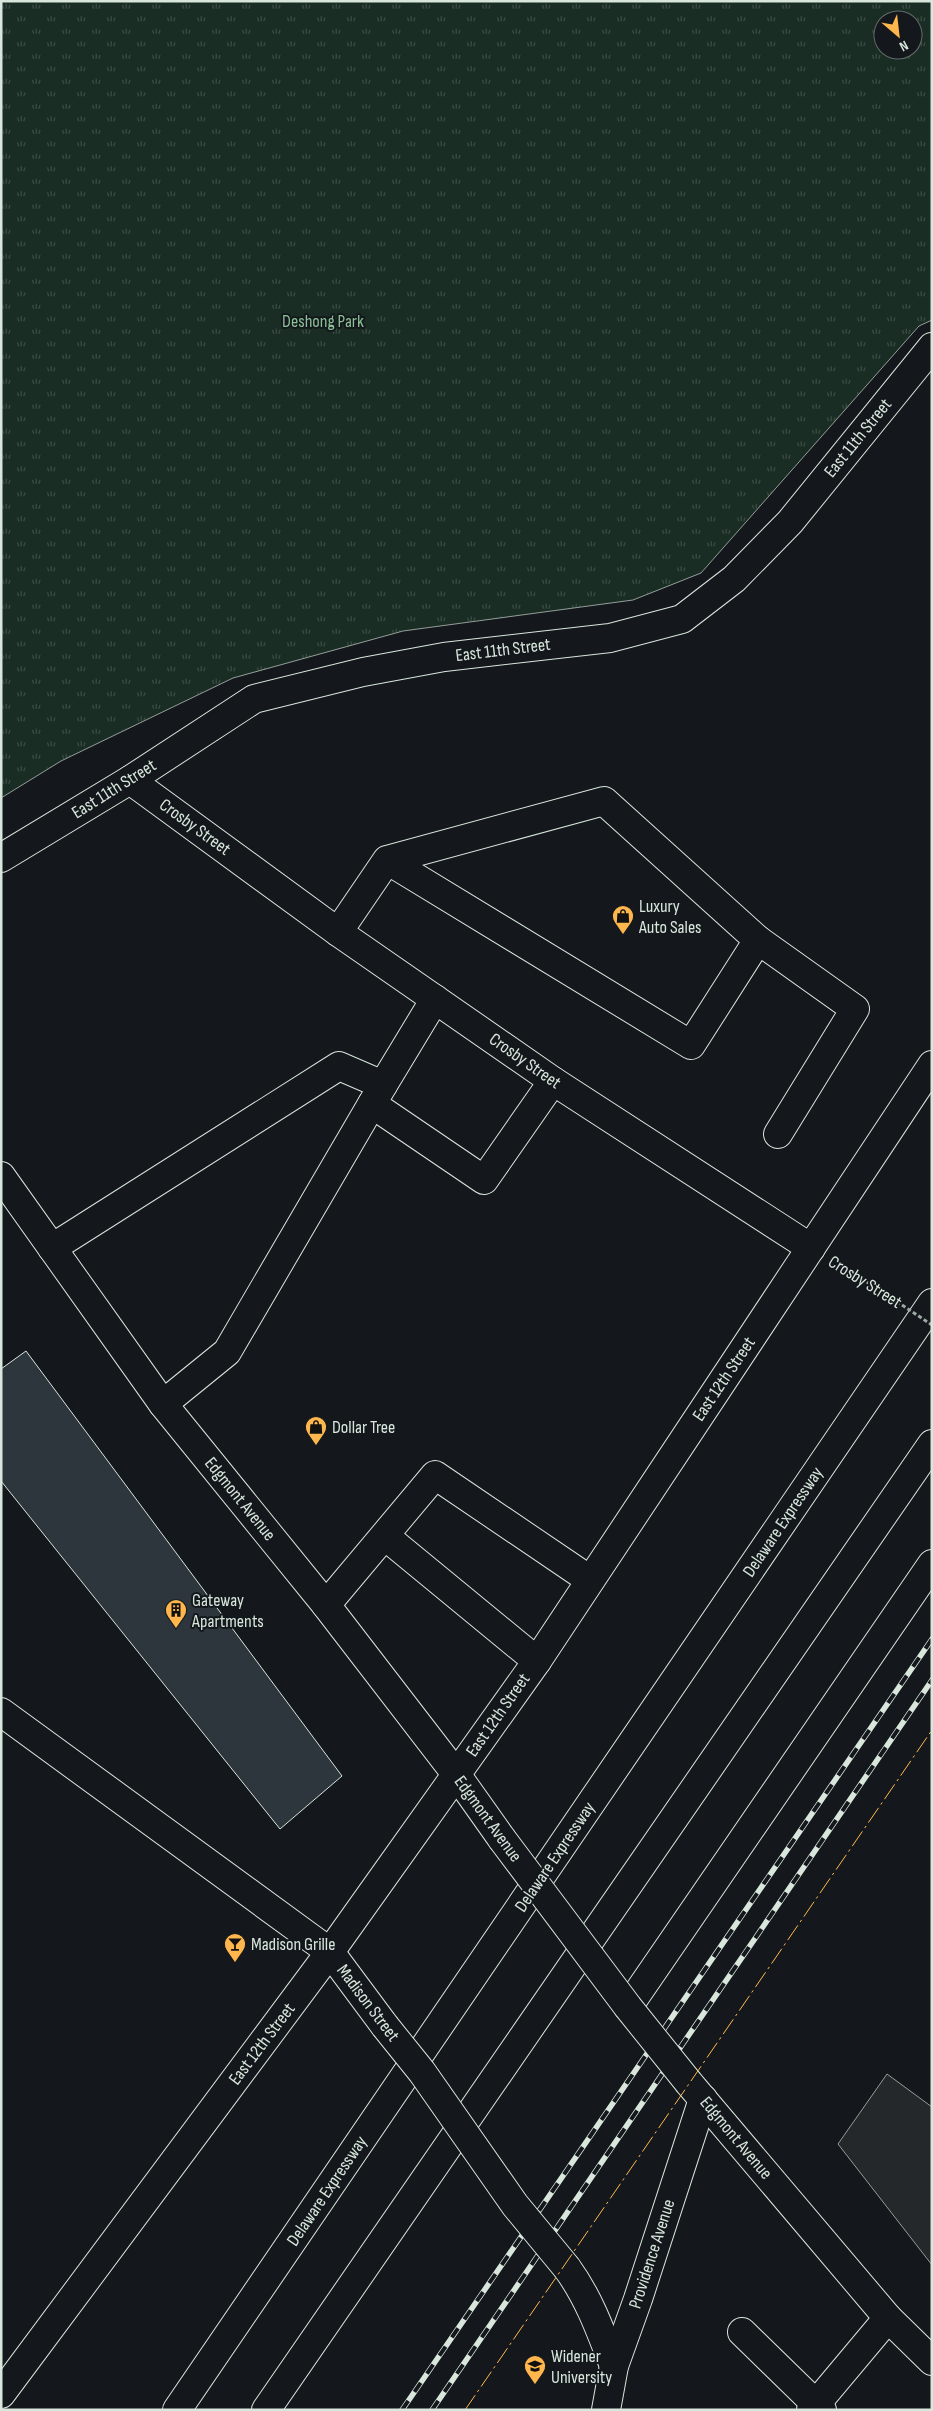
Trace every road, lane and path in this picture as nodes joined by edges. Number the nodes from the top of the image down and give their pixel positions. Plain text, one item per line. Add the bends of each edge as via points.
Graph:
1 (932, 347) edge
2 (130, 780) junction
3 (1, 858) edge
4 (387, 860) junction
5 (338, 932) junction
6 (758, 940) junction
7 (435, 999) junction
8 (932, 1065) edge
9 (553, 1081) junction
10 (377, 1095) junction
11 (778, 1134) dead end
12 (1, 1176) edge
13 (52, 1248) junction
14 (811, 1248) junction
15 (932, 1303) edge
16 (932, 1325) edge
17 (164, 1404) junction
18 (932, 1444) edge
19 (385, 1536) junction
20 (932, 1564) edge
21 (590, 1580) junction
22 (326, 1605) junction
23 (537, 1661) junction
24 (1, 1712) edge
25 (456, 1774) junction
26 (330, 1952) junction
27 (628, 2007) junction
28 (696, 2091) junction
29 (888, 2318) junction
30 (742, 2332) dead end
31 (932, 2361) edge
32 (614, 2366) junction
33 (1, 2394) edge
34 (816, 2408) edge
35 (177, 2410) edge
36 (266, 2410) edge
37 (606, 2410) edge

1 - 2 main road, East 11th Street via 790,522 734,579 682,618 610,638 444,658 363,672 254,700
2 - 3 main road, East 11th Street
2 - 5 main road, Crosby Street
4 - 5 main road
4 - 6 main road via 604,801
4 - 6 main road via 691,1045
5 - 7 main road, Crosby Street
6 - 11 main road via 855,1009
7 - 9 main road, Crosby Street
7 - 10 main road
8 - 14 main road, East 12th Street
9 - 10 main road via 484,1180
9 - 14 main road, Crosby Street
10 - 13 main road via 339,1066
10 - 17 main road via 227,1352
12 - 13 main road, Edgmont Avenue
13 - 17 main road, Edgmont Avenue
14 - 16 path, Crosby Street, bridge
14 - 21 main road, East 12th Street
15 - 35 main road, Delaware Expressway
17 - 22 main road, Edgmont Avenue
18 - 36 main road
19 - 21 main road via 435,1475
19 - 22 main road
19 - 23 main road
20 - 27 main road
21 - 23 main road, East 12th Street
22 - 25 main road, Edgmont Avenue
23 - 25 main road, East 12th Street
24 - 26 main road, Madison Street
25 - 26 main road, East 12th Street
25 - 27 main road, Edgmont Avenue, bridge
26 - 32 main road, Madison Street, bridge via 422,2072 515,2205 567,2268 590,2306
26 - 33 main road, East 12th Street
27 - 28 main road, Edgmont Avenue, bridge
28 - 29 main road, Edgmont Avenue
28 - 32 main road, Providence Avenue via 638,2299
29 - 31 main road, Edgmont Avenue
29 - 34 main road
30 - 34 main road
32 - 37 main road, Providence Avenue

